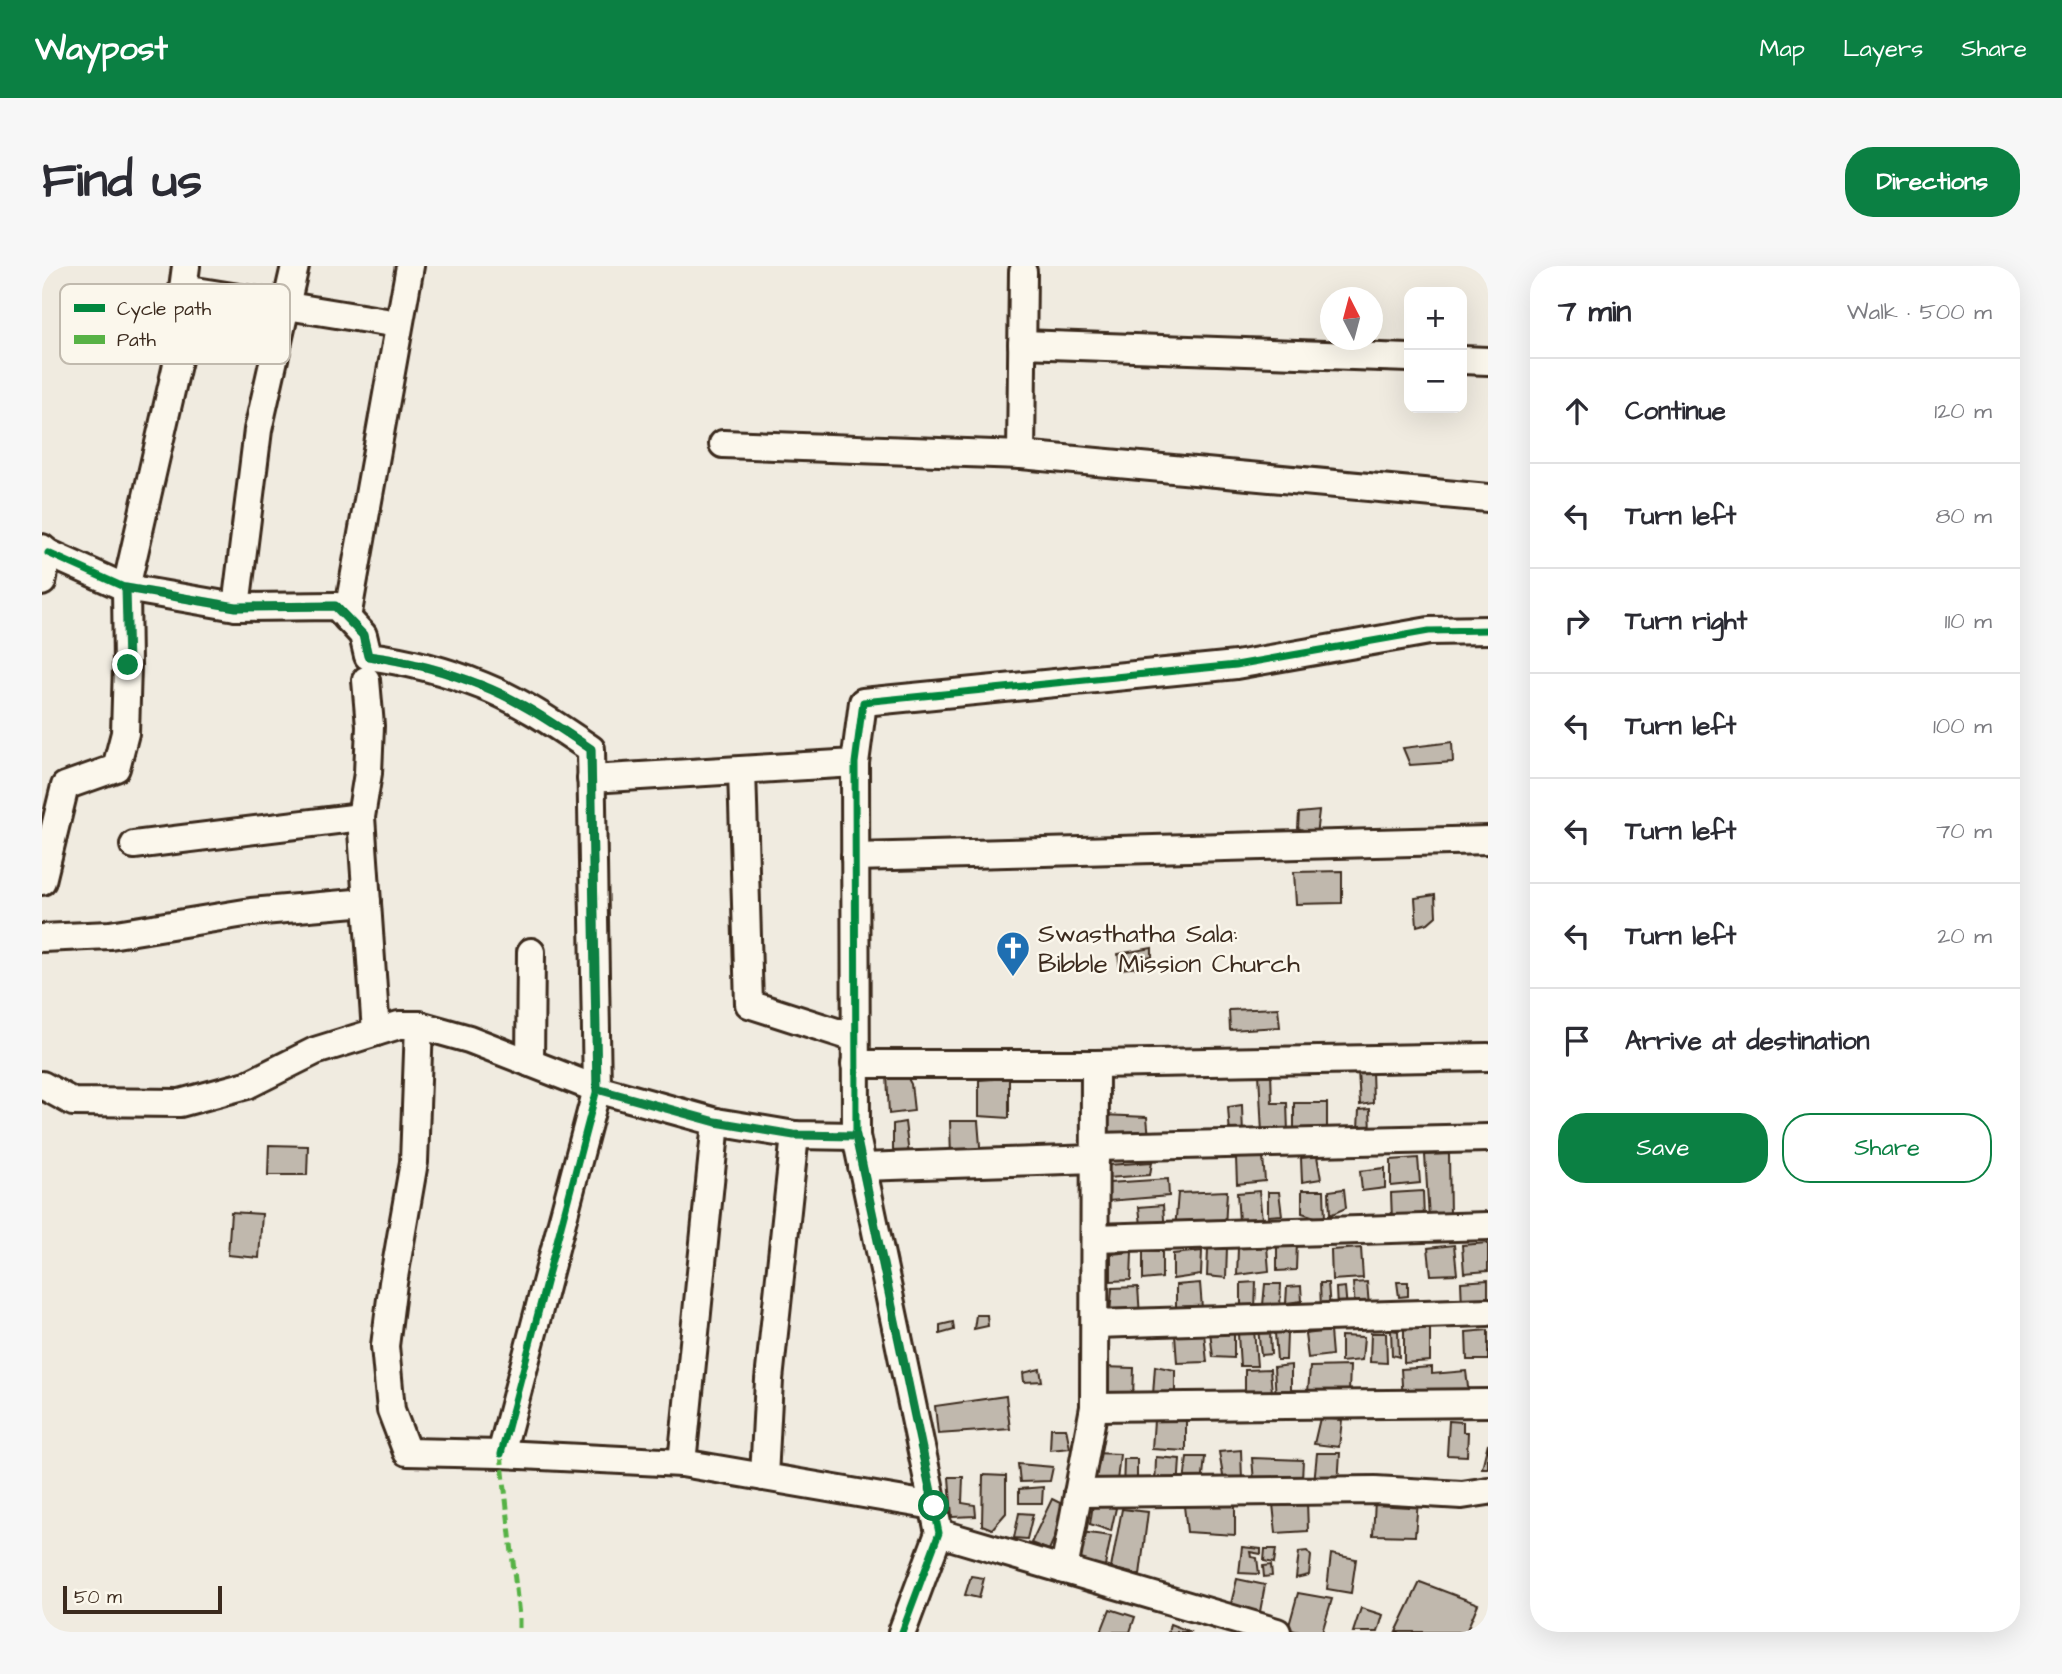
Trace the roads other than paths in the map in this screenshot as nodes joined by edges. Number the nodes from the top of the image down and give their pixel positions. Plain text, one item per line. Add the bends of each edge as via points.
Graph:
1 (186, 266) edge
2 (295, 266) edge
3 (410, 266) edge
4 (1023, 272) dead end
5 (184, 284) edge
6 (290, 294) edge
7 (290, 305) edge
8 (398, 324) junction
9 (1022, 344) junction
10 (1404, 358) edge
11 (1467, 360) edge
12 (1488, 361) edge
13 (177, 364) edge
14 (274, 364) edge
15 (723, 444) dead end
16 (1021, 455) junction
17 (1488, 498) edge
18 (45, 550) edge
19 (42, 582) edge
20 (126, 588) junction
21 (236, 607) junction
22 (347, 618) junction
23 (1488, 630) edge
24 (366, 680) dead end
25 (855, 763) junction
26 (742, 770) junction
27 (592, 779) junction
28 (361, 817) junction
29 (1488, 840) edge
30 (134, 845) dead end
31 (855, 857) junction
32 (42, 881) edge
33 (367, 902) junction
34 (42, 938) edge
35 (531, 952) dead end
36 (419, 1025) junction
37 (376, 1032) junction
38 (855, 1051) junction
39 (1488, 1057) edge
40 (530, 1063) junction
41 (1095, 1064) junction
42 (42, 1085) edge
43 (597, 1089) junction
44 (716, 1122) junction
45 (794, 1135) junction
46 (856, 1136) junction
47 (1488, 1138) edge
48 (1095, 1153) junction
49 (862, 1167) junction
50 (1488, 1226) edge
51 (1095, 1238) junction
52 (1488, 1312) edge
53 (1095, 1324) junction
54 (1488, 1403) edge
55 (1094, 1407) junction
56 (501, 1454) junction
57 (682, 1463) junction
58 (764, 1477) junction
59 (1488, 1491) edge
60 (1078, 1493) junction
61 (934, 1506) junction
62 (939, 1533) junction
63 (1065, 1570) junction
64 (907, 1631) edge
65 (1277, 1632) edge

1 - 5 street
2 - 6 street
3 - 8 street
4 - 9 street
7 - 8 street
8 - 22 street
9 - 10 street
9 - 16 street
11 - 12 street
13 - 20 street
14 - 21 street via 258,430
15 - 16 street
16 - 17 street
18 - 19 street
18 - 20 street
20 - 21 street
20 - 32 street via 125,733 116,768 65,786
21 - 22 street via 335,606
22 - 27 street via 363,635 368,656 406,660 485,686 561,729 591,749
23 - 25 street via 1429,631 1236,665 863,702
24 - 28 street via 370,726
25 - 26 street
25 - 31 street
26 - 27 street
26 - 38 street via 749,1004
27 - 43 street
28 - 30 street
28 - 33 street
29 - 31 street
31 - 38 street
33 - 34 street via 251,912 110,935
33 - 37 street
35 - 40 street
36 - 37 street
36 - 40 street
36 - 56 street via 414,1162 385,1346 391,1410 407,1452
37 - 42 street via 315,1051 247,1085 180,1103 73,1102
38 - 41 street
38 - 46 street
39 - 41 street
40 - 43 street
41 - 48 street
43 - 44 street
43 - 56 street
44 - 45 street
44 - 57 street
45 - 46 street
45 - 58 street
46 - 49 street
47 - 48 street
48 - 49 street
48 - 51 street
49 - 61 street
50 - 51 street
51 - 53 street
52 - 53 street
53 - 55 street
54 - 55 street
55 - 60 street
56 - 57 street
57 - 58 street
58 - 61 street
59 - 60 street via 1462,1496 1376,1490
60 - 63 street
61 - 62 street
62 - 63 street
62 - 64 street
63 - 65 street

